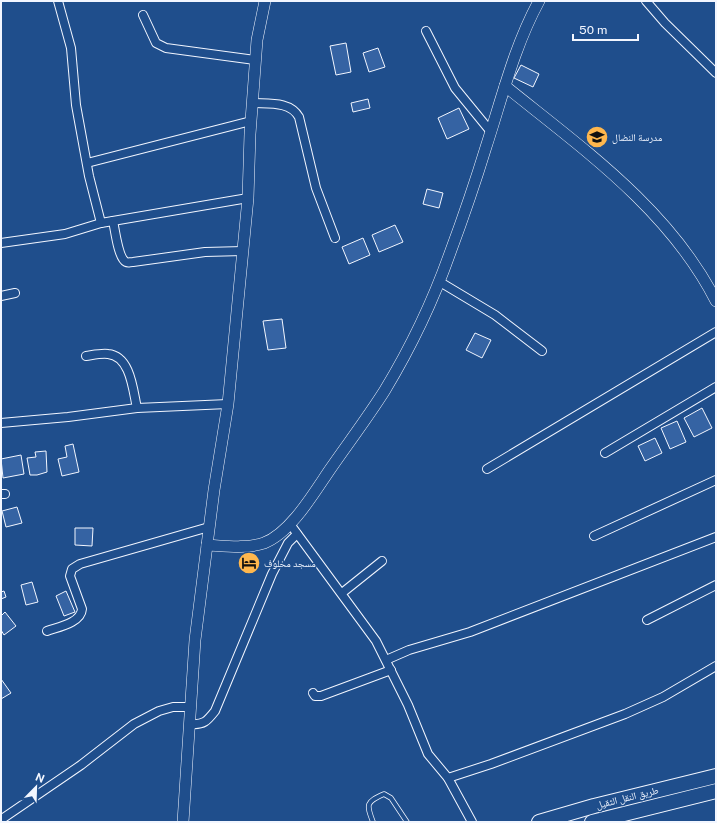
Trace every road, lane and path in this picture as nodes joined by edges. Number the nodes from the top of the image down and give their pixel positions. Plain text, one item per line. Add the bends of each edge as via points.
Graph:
1 (58, 1) edge
2 (265, 1) edge
3 (539, 1) edge
4 (646, 1) edge
5 (143, 15) dead end
6 (426, 31) dead end
7 (255, 60) junction
8 (716, 73) edge
9 (505, 86) junction
10 (252, 103) junction
11 (251, 121) junction
12 (491, 132) junction
13 (87, 163) junction
14 (248, 198) junction
15 (114, 220) junction
16 (102, 223) junction
17 (335, 238) dead end
18 (1, 243) edge
19 (243, 251) junction
20 (440, 282) junction
21 (15, 293) dead end
22 (1, 296) edge
23 (716, 301) edge
24 (716, 332) edge
25 (542, 351) dead end
26 (86, 356) dead end
27 (716, 387) edge
28 (228, 404) junction
29 (137, 408) junction
30 (1, 423) edge
31 (605, 453) dead end
32 (487, 469) dead end
33 (716, 480) edge
34 (290, 524) junction
35 (209, 527) junction
36 (297, 534) junction
37 (594, 536) dead end
38 (716, 536) edge
39 (207, 545) junction
40 (382, 561) dead end
41 (716, 585) edge
42 (342, 593) junction
43 (647, 620) dead end
44 (47, 631) dead end
45 (386, 660) junction
46 (716, 666) edge
47 (390, 670) junction
48 (313, 693) dead end
49 (191, 707) junction
50 (191, 724) junction
51 (716, 776) edge
52 (448, 778) junction
53 (716, 791) edge
54 (2, 820) edge
55 (183, 822) edge
56 (374, 822) edge
57 (407, 822) edge
58 (472, 822) edge
59 (539, 822) edge
60 (592, 822) edge

1 - 13 street via 71,48 76,105
2 - 7 street
3 - 9 street via 532,13
4 - 8 street via 665,24
5 - 7 street via 156,43 166,48
6 - 12 street via 455,88
7 - 10 street
9 - 12 street
9 - 23 street via 646,204 692,258
10 - 11 street
10 - 17 street via 289,106 295,110 316,188
11 - 13 street
11 - 14 street
12 - 20 street
13 - 16 street
14 - 15 street
14 - 19 street
15 - 16 street
15 - 19 street via 116,238 122,258 126,262 205,252
16 - 18 street via 65,234
19 - 28 street
20 - 25 street via 495,315
20 - 34 street via 430,306 384,390 315,492
21 - 22 street
24 - 32 street
26 - 29 street via 109,354 122,361 130,375
27 - 31 street
28 - 29 street
28 - 35 street
29 - 30 street
33 - 37 street
34 - 36 street
34 - 39 street via 264,543 242,546
35 - 39 street
35 - 44 street via 76,566 70,576 82,609 81,614 78,619
36 - 42 street
36 - 50 street via 288,543 275,568 215,711 206,722
38 - 45 street via 470,632 409,650
39 - 49 street via 195,640
40 - 42 street
41 - 43 street
42 - 45 street via 376,641
45 - 47 street
46 - 52 street via 663,698 625,714
47 - 48 street via 321,696 315,696
47 - 52 street via 428,754
49 - 50 street
49 - 54 street via 173,707 159,711 134,724 75,770
50 - 55 street
51 - 59 highway, طريق النقل الثقيل
52 - 58 street
53 - 60 highway, طريق النقل الثقيل
56 - 57 lane via 368,803 384,794 392,798

